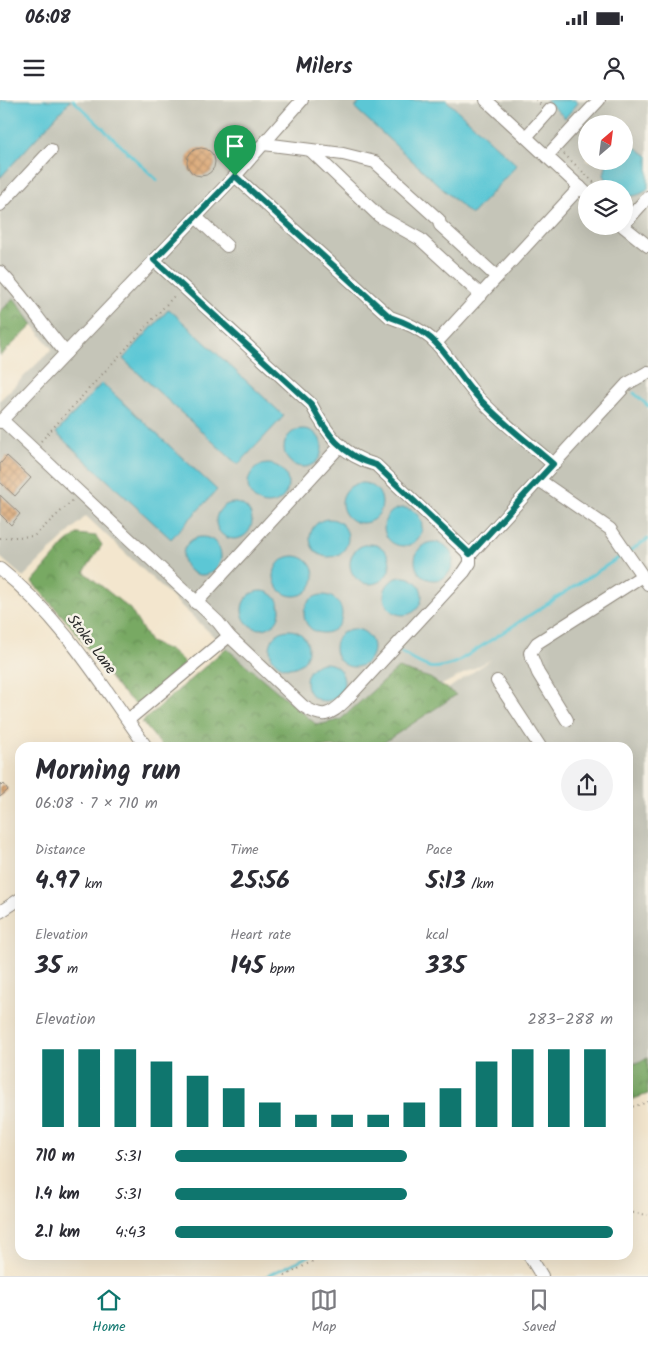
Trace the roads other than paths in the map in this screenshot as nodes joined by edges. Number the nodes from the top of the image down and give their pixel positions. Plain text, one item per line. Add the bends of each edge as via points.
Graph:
1 (302, 100) edge
2 (486, 100) edge
3 (599, 100) edge
4 (551, 109) dead end
5 (526, 137) junction
6 (264, 144) junction
7 (51, 150) dead end
8 (310, 150) junction
9 (547, 156) junction
10 (235, 176) junction
11 (578, 185) edge
12 (578, 195) edge
13 (648, 197) edge
14 (0, 205) edge
15 (633, 214) edge
16 (196, 217) junction
17 (633, 233) edge
18 (227, 246) dead end
19 (648, 246) edge
20 (154, 260) junction
21 (0, 272) edge
22 (497, 277) junction
23 (481, 295) junction
24 (437, 342) junction
25 (66, 353) junction
26 (648, 372) edge
27 (1, 421) edge
28 (341, 445) junction
29 (553, 464) junction
30 (539, 480) junction
31 (470, 554) junction
32 (0, 569) edge
33 (645, 580) edge
34 (196, 603) junction
35 (229, 636) junction
36 (497, 681) dead end
37 (128, 720) junction
38 (568, 720) dead end
39 (143, 742) edge
40 (537, 742) edge
41 (15, 902) edge
42 (0, 912) edge
43 (532, 1260) edge
44 (542, 1276) edge

1 - 6 street
2 - 5 street
3 - 9 street
4 - 5 street
5 - 9 street
6 - 8 street
6 - 10 street
7 - 14 street
8 - 22 street via 375,162
8 - 23 street via 378,216 420,239
9 - 11 street
10 - 16 street
10 - 24 street via 390,317 421,330
12 - 22 street
13 - 15 street
16 - 18 street
16 - 20 street
17 - 19 street
20 - 25 street
20 - 28 street via 311,404 326,432
21 - 25 street via 18,290 44,329
22 - 23 street
23 - 24 street
24 - 29 street via 477,396
25 - 27 street
26 - 29 street via 627,384
27 - 34 street
28 - 31 street via 358,460 376,465
28 - 34 street
29 - 30 street
30 - 31 street
30 - 33 street via 610,529
31 - 35 street via 470,563 438,603 333,712 323,715 303,706
32 - 37 street, Stoke Lane via 48,613
33 - 38 street via 537,643 530,653 538,673
34 - 35 street
35 - 37 street
36 - 40 street
37 - 39 street, Stoke Lane
41 - 42 street
43 - 44 street

